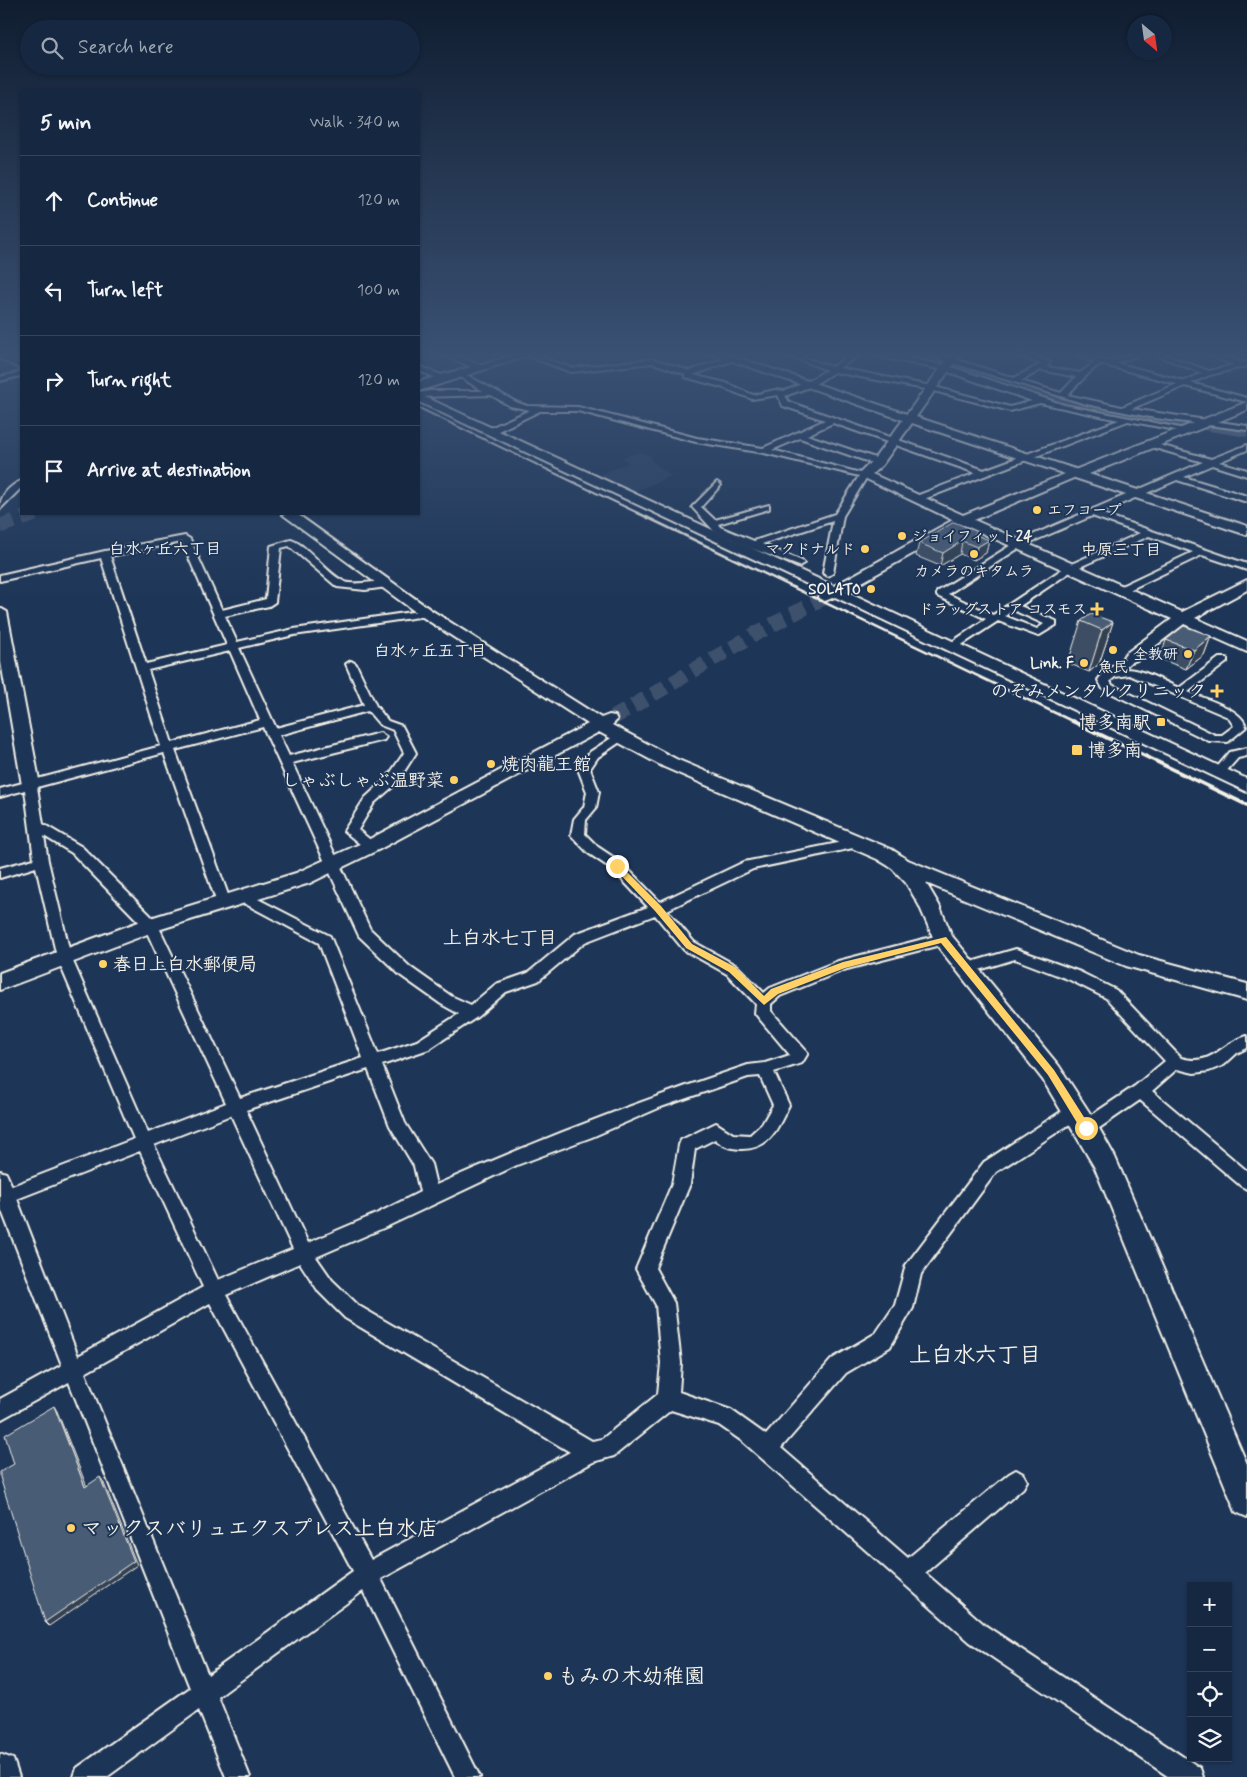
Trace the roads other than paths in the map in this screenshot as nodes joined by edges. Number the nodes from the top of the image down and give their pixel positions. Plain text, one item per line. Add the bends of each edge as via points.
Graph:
1 (500, 435) edge
2 (678, 435) edge
3 (799, 435) joint
4 (875, 435) edge
5 (897, 435) edge
6 (960, 435) edge
7 (1087, 435) edge
8 (1173, 435) edge
9 (892, 441) junction
10 (1151, 444) junction
11 (1247, 447) edge
12 (764, 451) junction
13 (1028, 458) junction
14 (878, 462) junction
15 (1210, 462) junction
16 (1247, 472) edge
17 (986, 474) junction
18 (1077, 474) junction
19 (864, 476) junction
20 (1176, 477) junction
21 (20, 485) edge
22 (717, 485) dead end
23 (1136, 494) junction
24 (919, 498) junction
25 (1247, 499) edge
26 (0, 506) edge
27 (766, 506) dead end
28 (1092, 513) junction
29 (290, 515) edge
30 (838, 516) junction
31 (964, 519) junction
32 (713, 523) junction
33 (1247, 531) edge
34 (1148, 532) junction
35 (1019, 544) junction
36 (748, 547) junction
37 (1202, 551) junction
38 (105, 554) junction
39 (799, 563) dead end
40 (1247, 567) edge
41 (1070, 568) junction
42 (828, 573) dead end
43 (0, 578) edge
44 (387, 584) junction
45 (1247, 584) edge
46 (1121, 590) junction
47 (829, 595) junction
48 (1012, 606) junction
49 (0, 612) edge
50 (426, 613) junction
51 (220, 614) junction
52 (996, 618) junction
53 (1183, 618) junction
54 (232, 646) junction
55 (954, 646) junction
56 (1246, 646) edge
57 (1132, 657) junction
58 (1223, 660) dead end
59 (351, 664) dead end
60 (142, 668) junction
61 (1108, 674) junction
62 (1142, 676) junction
63 (1180, 692) junction
64 (371, 707) junction
65 (610, 726) junction
66 (270, 728) junction
67 (380, 737) dead end
68 (168, 748) junction
69 (1247, 752) edge
70 (284, 761) junction
71 (1219, 772) junction
72 (31, 785) junction
73 (1247, 786) edge
74 (0, 793) edge
75 (35, 826) junction
76 (858, 843) junction
77 (371, 846) junction
78 (41, 861) junction
79 (898, 863) junction
80 (334, 864) junction
81 (0, 873) edge
82 (962, 889) junction
83 (234, 900) junction
84 (927, 901) junction
85 (658, 908) junction
86 (151, 925) junction
87 (943, 939) junction
88 (64, 957) junction
89 (966, 968) junction
90 (0, 982) edge
91 (1247, 992) edge
92 (764, 1002) junction
93 (472, 1013) junction
94 (1247, 1042) edge
95 (1175, 1062) junction
96 (373, 1063) junction
97 (766, 1069) junction
98 (1141, 1091) junction
99 (234, 1107) junction
100 (1081, 1120) junction
101 (143, 1140) junction
102 (1247, 1181) edge
103 (2, 1190) edge
104 (430, 1196) junction
105 (304, 1253) junction
106 (214, 1291) junction
107 (73, 1368) junction
108 (668, 1399) junction
109 (0, 1410) edge
110 (766, 1450) junction
111 (590, 1452) junction
112 (1016, 1481) dead end
113 (1247, 1501) edge
114 (908, 1573) junction
115 (367, 1575) junction
116 (203, 1691) junction
117 (0, 1772) edge
118 (1, 1777) edge
119 (86, 1777) edge
120 (238, 1777) edge
121 (468, 1777) edge
122 (1191, 1777) edge

1 - 36 street
2 - 12 street
3 - 12 street
3 - 14 street
4 - 9 street
5 - 9 street
6 - 13 street
7 - 13 street
8 - 10 main road
9 - 14 street
9 - 17 street
10 - 15 street
10 - 18 main road
11 - 15 street
12 - 19 street
13 - 17 street
13 - 18 street
14 - 19 street
15 - 16 street
15 - 20 street
17 - 24 street
18 - 23 main road
18 - 31 street
19 - 24 street
19 - 30 street
20 - 23 street
20 - 25 street
21 - 26 street
22 - 32 street via 696,507
23 - 28 street
23 - 33 main road
24 - 31 street
27 - 32 street
28 - 34 street
28 - 35 street
29 - 44 street
30 - 36 street
30 - 42 street
31 - 35 street
31 - 47 street
32 - 36 street via 716,529
34 - 37 street
34 - 41 street
35 - 41 street
35 - 52 street via 941,594
36 - 39 street via 766,548
36 - 47 street
37 - 40 street
37 - 46 street
38 - 43 street
38 - 51 street via 185,539
38 - 60 street
41 - 46 street
41 - 48 street
44 - 50 street
44 - 51 street via 365,587 341,585 291,543 276,546 271,600
45 - 53 street
46 - 53 street
47 - 55 street
48 - 52 street
48 - 52 street via 1052,623 1038,633
49 - 72 street
50 - 54 street via 294,632
50 - 65 street
51 - 54 street
52 - 55 street
53 - 56 street
53 - 57 street
54 - 60 street
54 - 66 street
55 - 71 street
57 - 61 street
57 - 62 street via 1134,670
58 - 63 street
59 - 64 street
60 - 68 street
61 - 62 street via 1130,672
61 - 63 street via 1104,680 1107,687 1116,693 1201,734 1224,738 1240,727 1232,715
62 - 63 street
64 - 66 street
64 - 77 street via 384,723 398,728 410,753 392,781 369,801 351,831
65 - 76 street via 670,763
65 - 77 street
65 - 85 street via 584,769 593,792 590,808 580,819 578,835 617,866
66 - 68 street
66 - 70 street
67 - 70 street
68 - 72 street
68 - 83 street
69 - 71 street via 1234,755
70 - 80 street
71 - 73 street
72 - 74 street
72 - 75 street
75 - 78 street
75 - 86 street via 78,850
76 - 79 street
76 - 85 street via 749,865
77 - 80 street
78 - 81 street
78 - 88 street
79 - 82 street
79 - 84 street via 914,879
80 - 83 street via 303,878
80 - 93 street via 364,932 405,971 446,1000
82 - 84 street
82 - 91 street via 1134,961
83 - 86 street
83 - 96 street via 325,940
84 - 87 street
85 - 92 street via 689,946 732,970
85 - 93 street via 580,938 533,977 501,988
86 - 88 street
86 - 99 street
87 - 89 street
87 - 92 street via 843,965 774,992
88 - 90 street
88 - 101 street
89 - 95 street via 1016,954 1075,976 1112,994
89 - 100 street via 1051,1073
92 - 97 street via 763,1013 800,1053 796,1058
93 - 96 street via 423,1045
94 - 95 street via 1233,1045 1214,1062 1188,1067
95 - 98 street
96 - 99 street
96 - 104 street via 398,1126 422,1164
97 - 104 street via 748,1071 655,1102
97 - 108 street via 781,1105 768,1129 753,1142 729,1141 716,1130 687,1145 681,1184 645,1269 665,1303 671,1363
98 - 100 street
98 - 102 street
99 - 101 street
99 - 105 street
100 - 110 street via 990,1166 913,1271 904,1308 882,1340 839,1366
100 - 113 street via 1106,1165
101 - 103 street
101 - 106 street
103 - 107 street
104 - 105 street
105 - 106 street
105 - 111 street via 315,1275 352,1312
106 - 107 street
106 - 115 street
107 - 109 street
107 - 116 street
108 - 110 street via 724,1417
108 - 111 street via 607,1449
110 - 114 street
111 - 115 street
112 - 114 street
114 - 122 street via 978,1634
115 - 116 street
115 - 121 street
116 - 119 street
116 - 120 street
117 - 118 street

